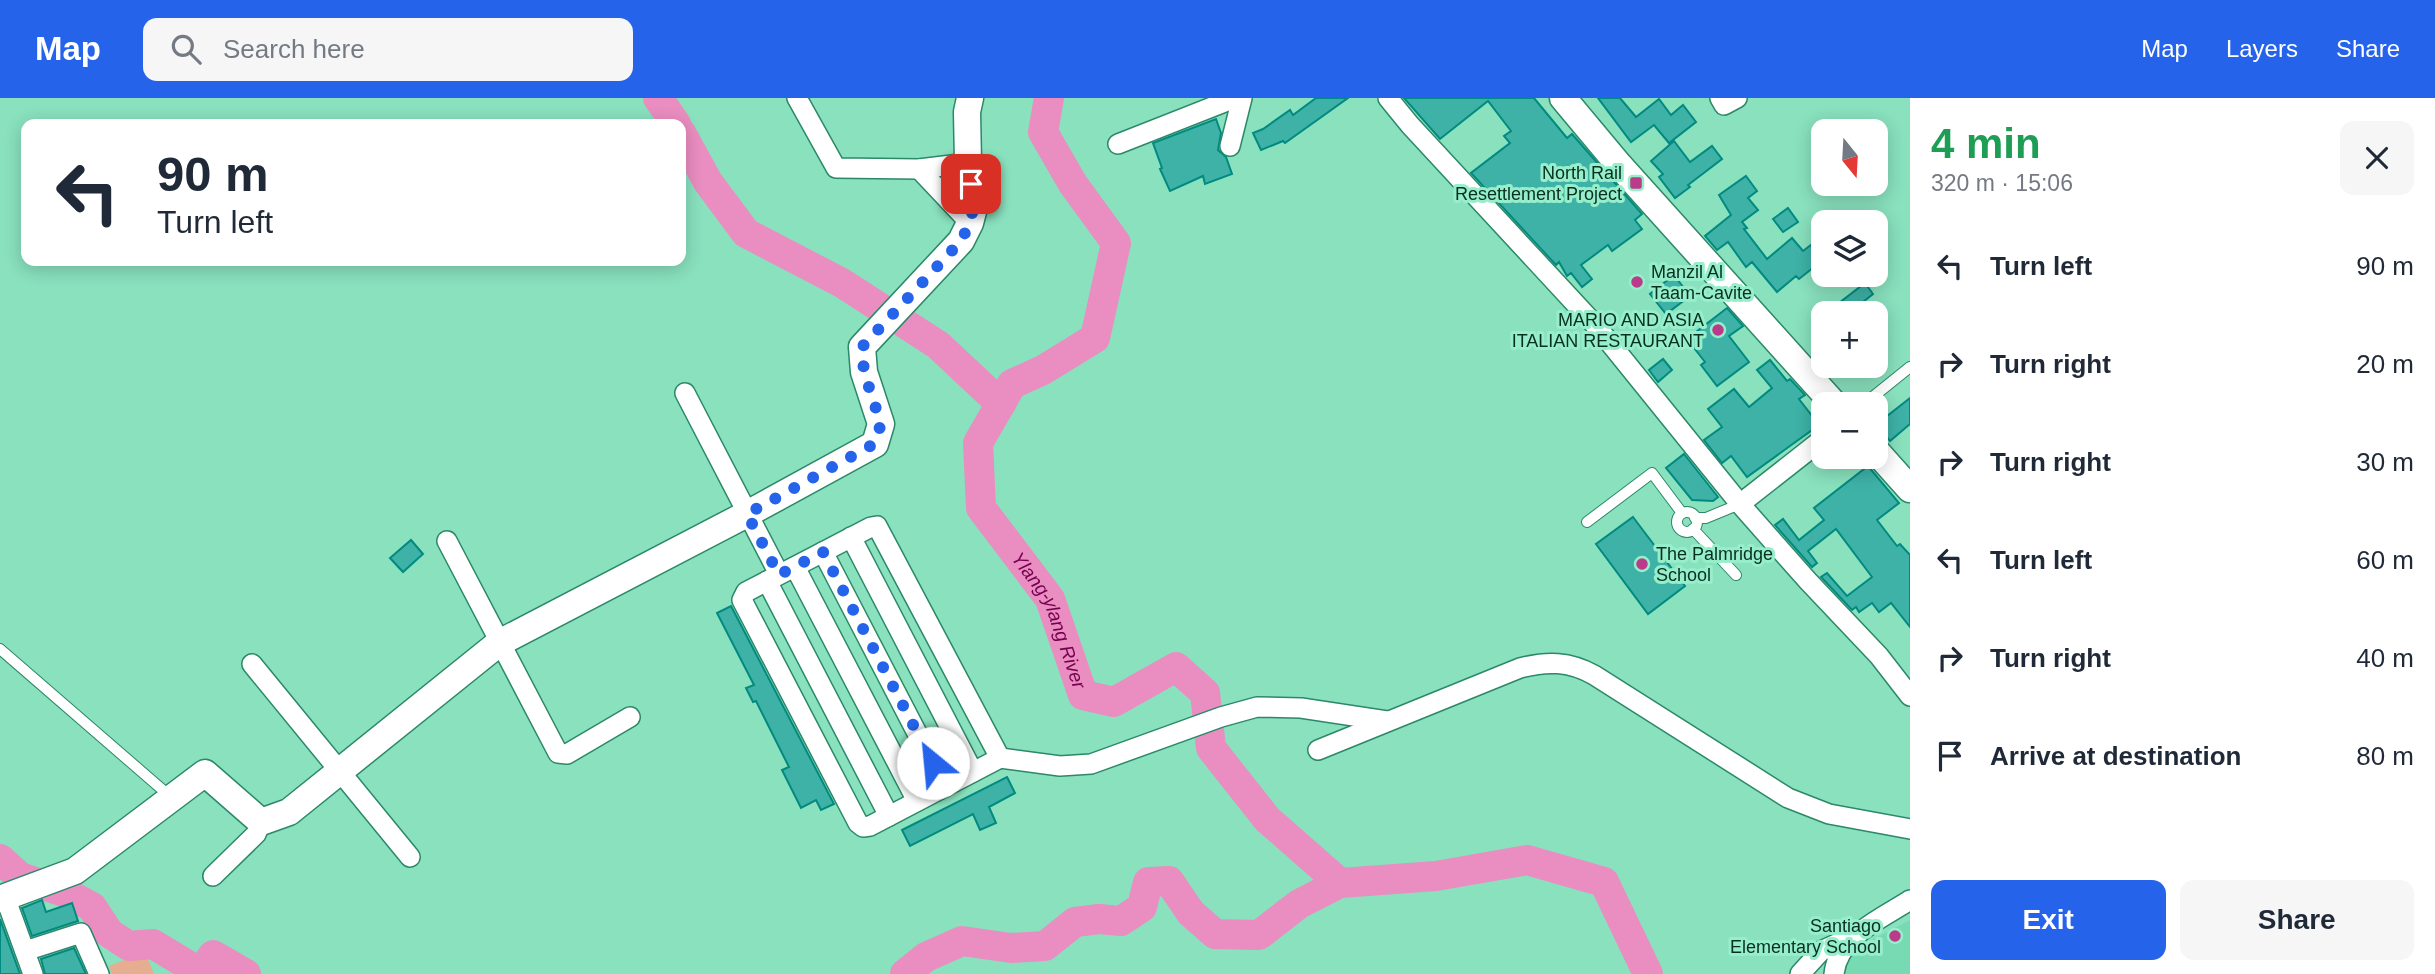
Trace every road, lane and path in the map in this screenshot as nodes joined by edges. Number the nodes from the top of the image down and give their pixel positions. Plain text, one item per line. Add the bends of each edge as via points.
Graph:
1 (797, 98) edge
2 (970, 98) edge
3 (1235, 98) edge
4 (1242, 98) edge
5 (1388, 98) edge
6 (1563, 98) edge
7 (1720, 98) edge
8 (1737, 98) edge
9 (1118, 144) dead end
10 (1230, 146) dead end
11 (968, 163) junction
12 (919, 169) junction
13 (970, 223) junction
14 (1910, 367) edge
15 (1823, 392) edge
16 (1879, 392) edge
17 (685, 393) dead end
18 (1811, 448) edge
19 (1888, 462) edge
20 (1907, 480) edge
21 (1740, 504) junction
22 (1682, 513) junction
23 (747, 514) junction
24 (1695, 518) junction
25 (1587, 522) dead end
26 (1693, 529) junction
27 (851, 537) junction
28 (447, 541) dead end
29 (823, 552) junction
30 (780, 574) junction
31 (1736, 575) dead end
32 (499, 643) junction
33 (0, 649) edge
34 (252, 664) dead end
35 (1910, 696) edge
36 (630, 717) dead end
37 (1389, 721) junction
38 (1318, 750) dead end
39 (1000, 758) junction
40 (341, 772) junction
41 (973, 772) junction
42 (945, 787) junction
43 (173, 799) junction
44 (917, 801) junction
45 (889, 816) junction
46 (261, 822) junction
47 (1910, 829) edge
48 (410, 857) dead end
49 (214, 876) dead end
50 (10, 895) edge
51 (1910, 900) edge
52 (1856, 935) junction
53 (25, 951) junction
54 (33, 974) edge
55 (99, 974) edge
56 (1800, 974) edge
57 (1835, 974) edge

1 - 12 street via 836,168
2 - 11 street
3 - 9 street
4 - 10 street
5 - 21 street via 1597,327
6 - 15 street
7 - 8 street via 1724,105
11 - 12 street
11 - 13 street via 975,204
12 - 13 street
13 - 23 street via 961,241 862,347 864,372 881,424 874,444
14 - 16 lane
17 - 23 street
18 - 21 street
19 - 20 street
21 - 24 lane
21 - 35 street
22 - 24 lane
22 - 25 lane via 1652,473
22 - 26 lane via 1678,527 1687,532
23 - 30 street
23 - 32 street
24 - 26 lane
26 - 31 lane
27 - 29 street
27 - 39 street via 879,528
27 - 41 street
28 - 32 street
29 - 30 street
29 - 42 street
30 - 44 street
30 - 45 street
30 - 45 street via 744,594 743,603 858,822 867,827
32 - 36 street via 558,753 567,754
32 - 40 street
33 - 43 lane
34 - 40 street
37 - 38 street
37 - 39 street via 1286,706 1256,707 1091,764 1060,766
37 - 47 street via 1520,668 1539,663 1571,665 1788,798 1829,814
39 - 41 street
40 - 46 street via 289,812
40 - 48 street
41 - 42 street
42 - 44 street
43 - 46 street via 205,773
43 - 50 street via 75,871
44 - 45 street
46 - 49 street via 256,834
50 - 53 street
51 - 52 street
52 - 56 street via 1821,951
52 - 57 street via 1840,953
53 - 54 street
53 - 55 street via 81,933

